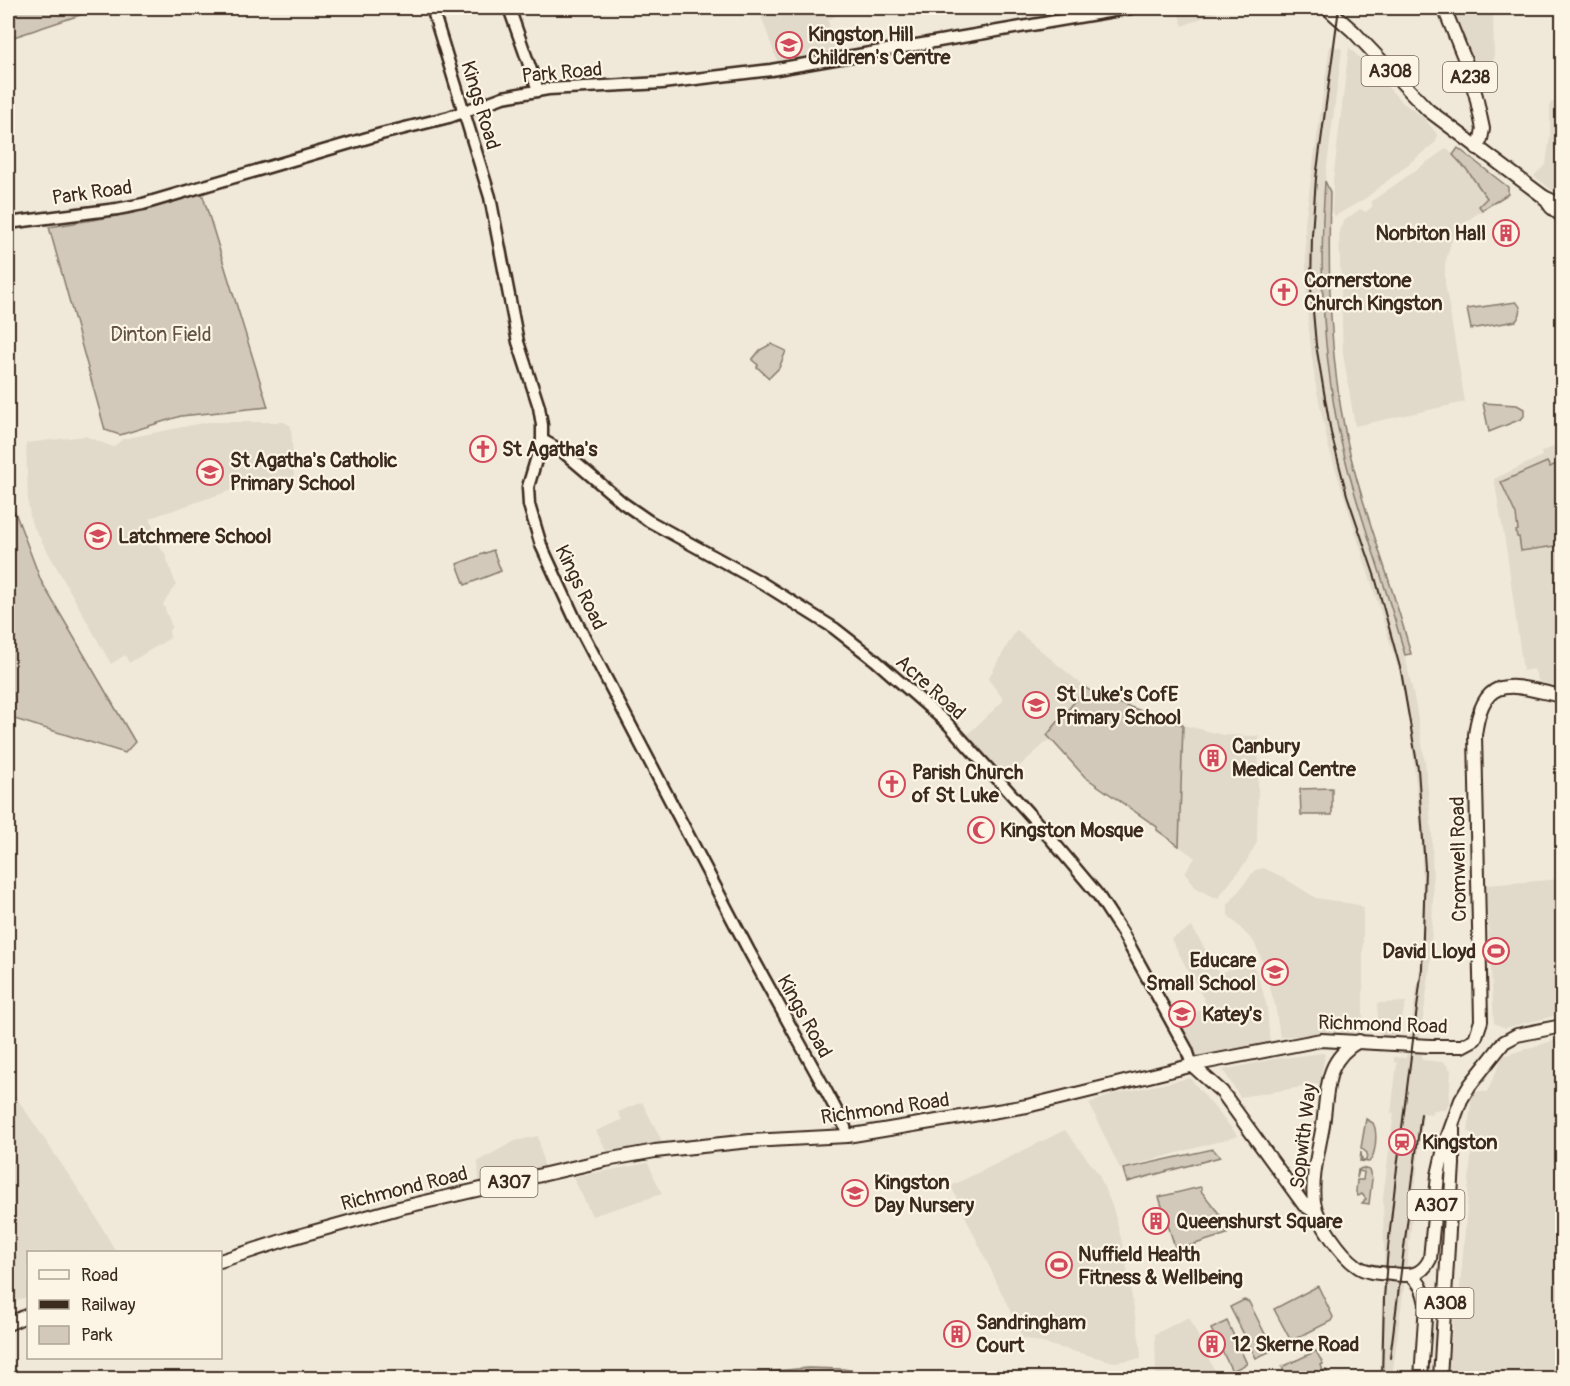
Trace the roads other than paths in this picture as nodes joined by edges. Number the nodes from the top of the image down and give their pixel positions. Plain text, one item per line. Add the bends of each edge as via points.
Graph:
1 (432, 8) edge
2 (509, 8) edge
3 (1131, 8) edge
4 (1327, 8) edge
5 (1444, 8) edge
6 (538, 90) junction
7 (464, 112) junction
8 (1477, 147) junction
9 (1544, 197) junction
10 (1563, 205) edge
11 (1563, 216) edge
12 (8, 223) edge
13 (542, 440) junction
14 (1563, 696) edge
15 (1563, 1026) edge
16 (1480, 1029) joint
17 (1359, 1041) junction
18 (1216, 1060) junction
19 (1192, 1065) junction
20 (1222, 1092) junction
21 (1452, 1125) junction
22 (847, 1136) junction
23 (1317, 1213) junction
24 (222, 1260) edge
25 (1410, 1276) junction
26 (27, 1315) edge
27 (8, 1323) edge
28 (1421, 1378) edge
29 (1440, 1378) edge

1 - 7 street, Kings Road
2 - 6 street
3 - 6 street, Park Road via 771,69 662,83
4 - 8 main road, A308 via 1428,110
5 - 8 main road, A238 via 1465,60 1482,119
6 - 7 street, Park Road via 503,97
7 - 12 street, Park Road via 127,208
7 - 13 street, Kings Road via 490,197 518,342 539,407
8 - 9 main road, A308
9 - 10 main road, A308
9 - 11 main road, A308
13 - 19 street, Acre Road via 553,444 649,521 834,628 954,731 1098,895 1122,932
13 - 22 street, Kings Road via 528,487 533,522 547,561
14 - 16 main road, Cromwell Road / A307 via 1502,686 1491,693 1479,712 1475,735
15 - 21 main road, A307 via 1517,1035 1504,1042 1461,1100
16 - 17 main road, Richmond Road / A307 via 1473,1042 1462,1046
17 - 18 main road, Richmond Road / A307 via 1321,1040
17 - 23 main road, Sopwith Way via 1336,1059 1329,1080 1314,1181
18 - 19 main road, Richmond Road / A307
18 - 20 main road via 1215,1074
19 - 20 main road
19 - 22 main road, Richmond Road / A307 via 1052,1101
20 - 23 main road via 1304,1205
21 - 25 main road, A307 via 1438,1175 1430,1259 1424,1270
21 - 29 main road, A308
22 - 24 main road, Richmond Road / A307 via 750,1141 606,1160 399,1208
23 - 25 main road, Sopwith Way via 1341,1250 1357,1266 1382,1274
25 - 28 main road, A308 via 1425,1294
26 - 27 main road

